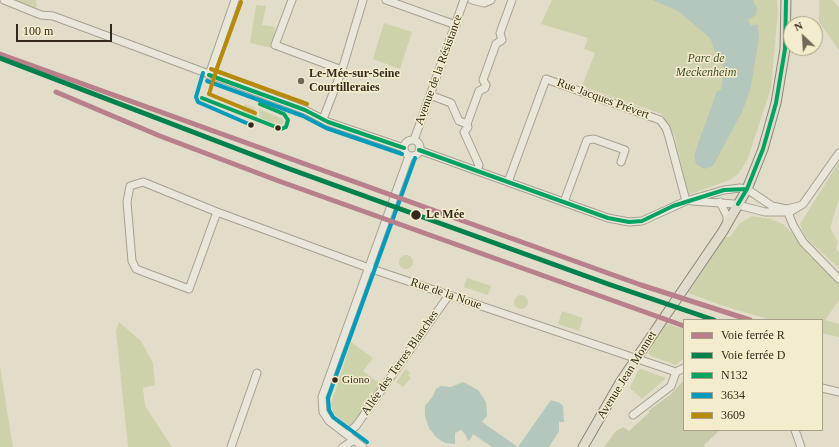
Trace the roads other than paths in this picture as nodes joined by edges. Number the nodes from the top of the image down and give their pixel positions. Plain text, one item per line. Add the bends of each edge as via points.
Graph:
1 (4, 0) edge
2 (235, 0) edge
3 (292, 0) edge
4 (363, 0) edge
5 (386, 0) edge
6 (464, 0) edge
7 (472, 0) edge
8 (491, 0) edge
9 (512, 0) edge
10 (786, 0) edge
11 (456, 25) junction
12 (342, 70) junction
13 (209, 75) junction
14 (430, 95) junction
15 (323, 119) junction
16 (467, 124) junction
17 (414, 140) junction
18 (404, 148) junction
19 (420, 150) junction
20 (839, 153) edge
21 (409, 156) junction
22 (621, 162) dead end
23 (477, 171) junction
24 (508, 182) junction
25 (742, 196) junction
26 (686, 201) junction
27 (564, 202) junction
28 (720, 202) junction
29 (787, 211) junction
30 (217, 212) junction
31 (727, 225) junction
32 (369, 268) junction
33 (839, 279) edge
34 (449, 295) junction
35 (636, 359) junction
36 (683, 368) edge
37 (676, 372) junction
38 (257, 374) dead end
39 (823, 388) edge
40 (839, 392) edge
41 (633, 415) dead end
42 (351, 430) dead end
43 (795, 431) edge
44 (354, 440) junction
45 (231, 447) edge
46 (343, 447) edge
47 (363, 447) edge
48 (584, 447) edge
49 (801, 447) edge

1 - 13 street
2 - 13 street
3 - 12 street via 275,45
4 - 12 street
5 - 11 street
6 - 11 street, Avenue de la Résistance
7 - 8 street via 484,3
9 - 16 street via 500,33 502,40 496,44 483,80 485,88 480,91
10 - 25 main road, Avenue Jean Monnet via 785,49 776,103 763,149
11 - 14 street, Avenue de la Résistance
12 - 15 street
13 - 15 street
14 - 16 street via 451,103 459,121
14 - 17 street, Avenue de la Résistance
15 - 18 street
16 - 23 street via 464,132 479,165
17 - 18 street via 408,141
17 - 19 street
18 - 21 street
19 - 21 street via 417,155
19 - 23 street
20 - 29 street via 803,204
21 - 32 street
22 - 27 street via 625,150 594,139 587,140
23 - 24 street
24 - 26 street, Rue Jacques Prévert via 546,79 660,120 668,133
24 - 27 street
25 - 26 street via 724,190
25 - 28 street
25 - 29 street
25 - 29 street via 765,212
25 - 31 main road, Avenue Jean Monnet
26 - 27 street via 642,221 629,222 608,218
26 - 28 street
28 - 31 street via 727,216
29 - 33 street via 803,242
30 - 30 street, Rue de la Noue via 143,182 130,186 127,202 132,261 136,269 189,289
30 - 32 street, Rue de la Noue
31 - 35 main road, Avenue Jean Monnet
32 - 34 street, Rue de la Noue
32 - 44 street via 322,397 323,412 329,421
34 - 35 street, Rue de la Noue
34 - 42 street, Allée des Terres Blanches
35 - 37 street, Rue de la Noue
35 - 48 main road, Avenue Jean Monnet
36 - 37 street
37 - 41 street via 671,386
38 - 45 street
39 - 40 street
43 - 49 street
44 - 46 street
44 - 47 street

